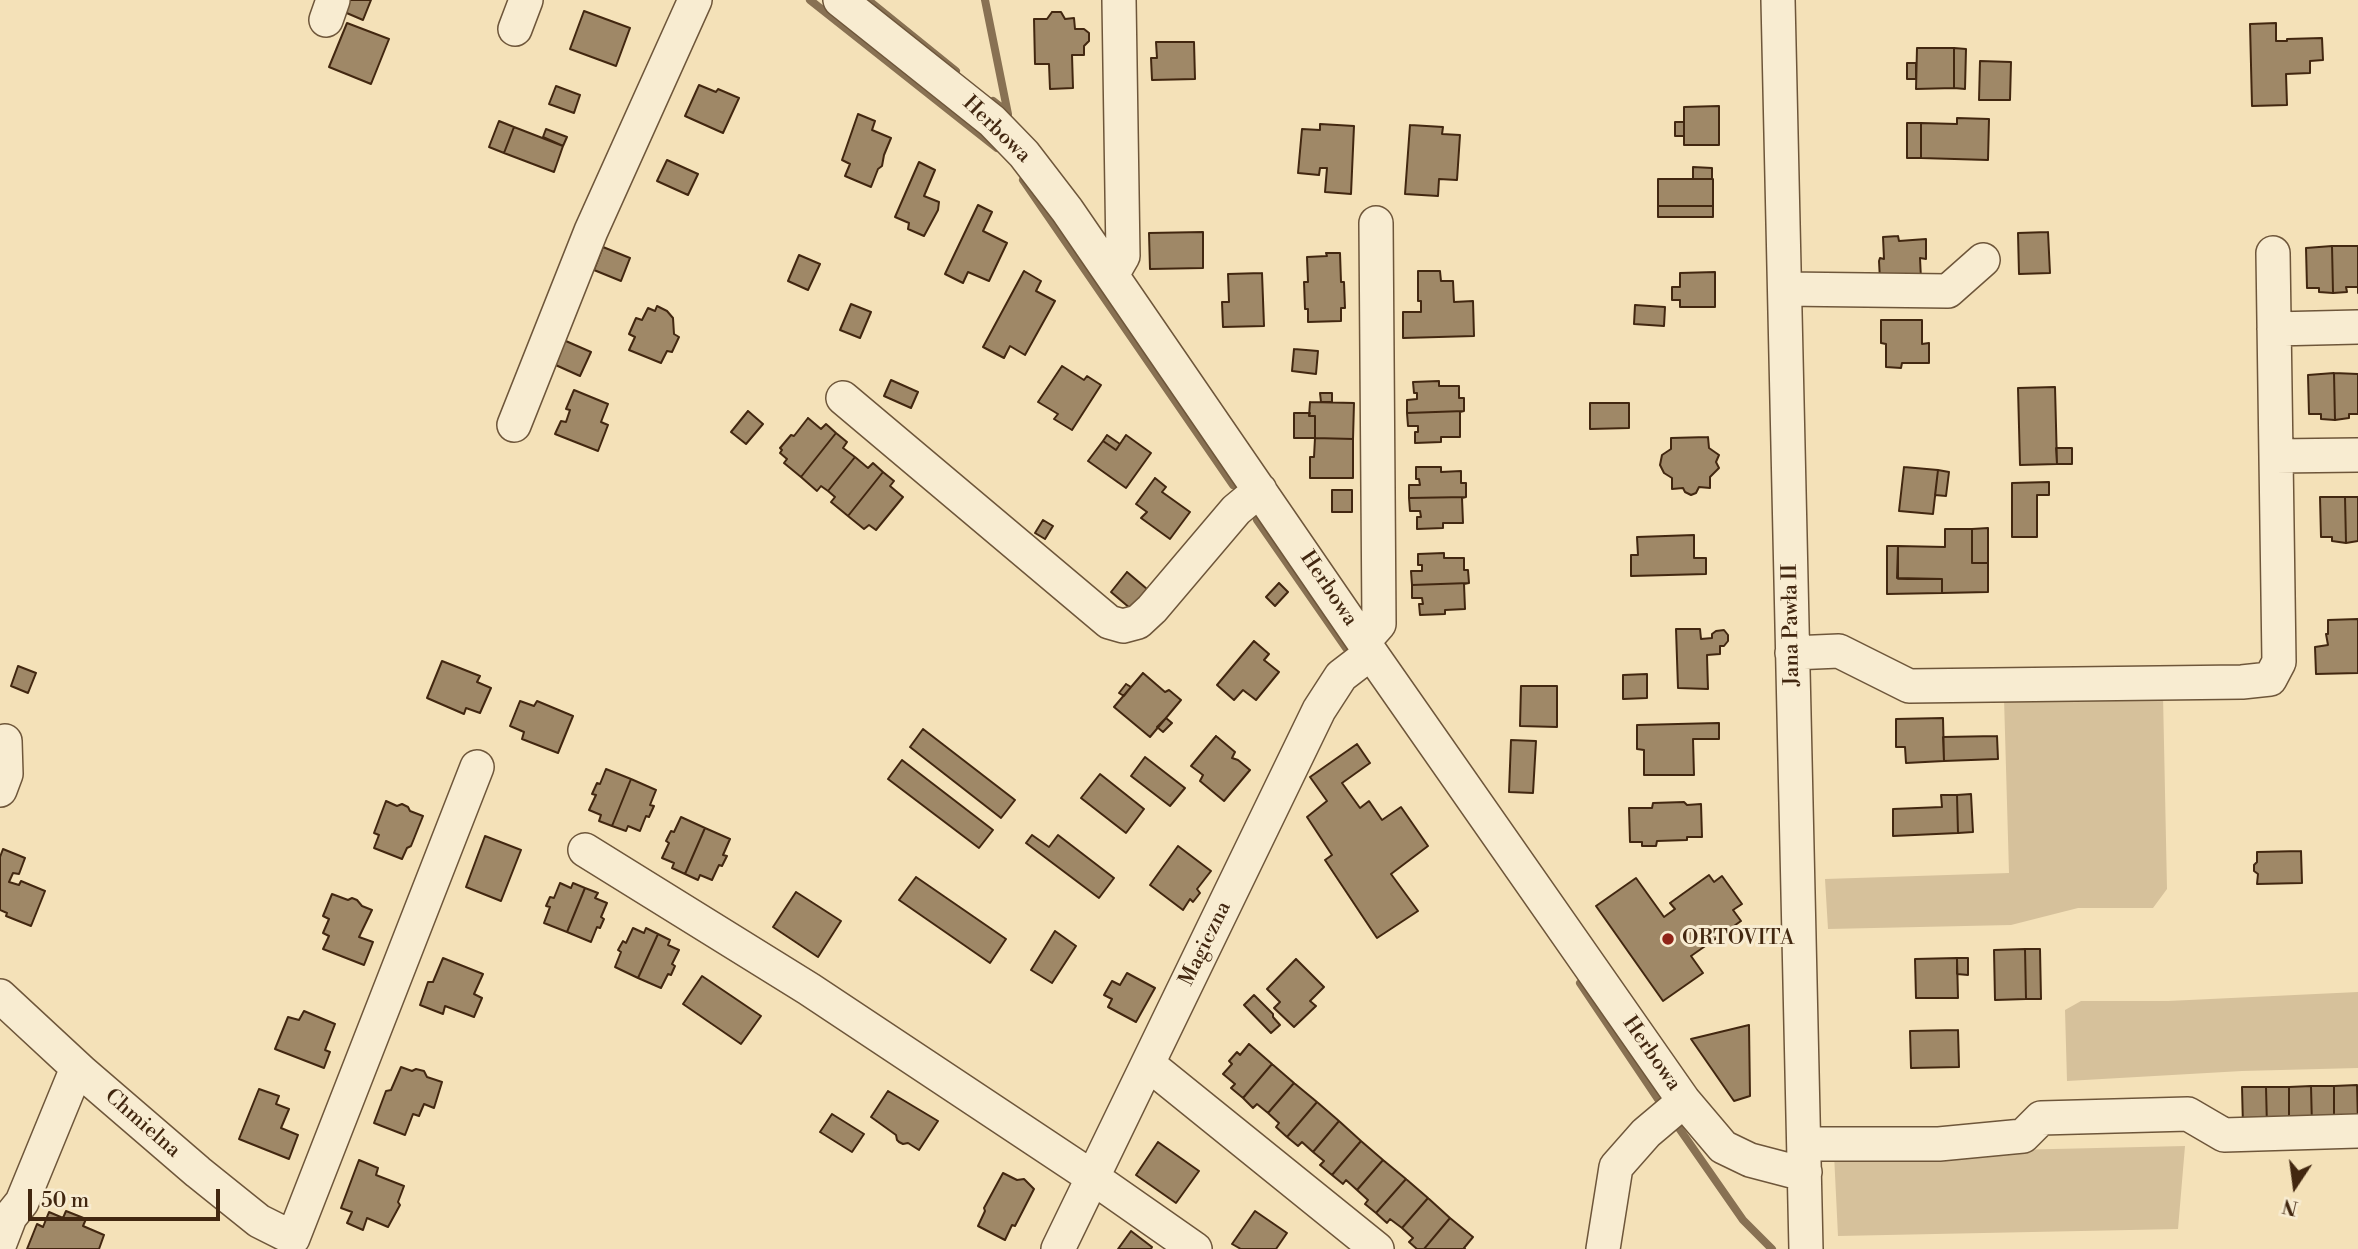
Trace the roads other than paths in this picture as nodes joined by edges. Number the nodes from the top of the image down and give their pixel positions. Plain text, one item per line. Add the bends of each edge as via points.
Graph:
1 (695, 0) edge
2 (840, 0) edge
3 (1119, 0) edge
4 (1778, 0) edge
5 (1376, 223) dead end
6 (2273, 253) dead end
7 (1983, 260) dead end
8 (1112, 275) junction
9 (1785, 289) junction
10 (2358, 327) edge
11 (2274, 328) junction
12 (844, 398) dead end
13 (514, 425) dead end
14 (2358, 455) edge
15 (2276, 456) junction
16 (1260, 490) junction
17 (1368, 647) junction
18 (1792, 653) junction
19 (5, 741) dead end
20 (477, 767) dead end
21 (0, 790) edge
22 (585, 850) dead end
23 (0, 996) edge
24 (1148, 1064) junction
25 (77, 1068) junction
26 (1684, 1101) junction
27 (2358, 1131) edge
28 (1804, 1158) junction
29 (1092, 1177) junction
30 (0, 1243) edge
31 (1058, 1249) edge
32 (1195, 1249) edge
33 (1377, 1249) edge
34 (1603, 1249) edge
35 (1806, 1249) edge

1 - 13 street via 591,231
2 - 8 street, Herbowa via 972,105 1024,154
3 - 8 street via 1123,256
4 - 9 street, Jana Pawła II
5 - 17 street via 1379,624
6 - 11 street
7 - 9 street via 1948,291
8 - 16 street, Herbowa
9 - 18 street, Jana Pawła II
10 - 11 street
11 - 15 street
12 - 16 street via 1109,622 1123,626 1138,622 1152,609 1236,510
14 - 15 street
15 - 18 street via 2279,662 2270,679 1909,686 1839,651
16 - 17 street, Herbowa
17 - 24 street, Magiczna via 1341,676 1320,710
17 - 26 street, Herbowa
18 - 28 street, Jana Pawła II
19 - 21 street via 6,774
20 - 25 street, Chmielna via 293,1238 259,1221
22 - 29 street via 809,989
23 - 25 street, Chmielna
24 - 29 street, Magiczna
24 - 33 street
25 - 30 street via 22,1202
26 - 28 street, Herbowa via 1723,1147 1750,1160 1792,1171
26 - 34 street via 1646,1133 1616,1167
27 - 28 street, Herbowa via 2224,1135 2188,1114 2041,1118 2023,1136
28 - 35 street, Jana Pawła II
29 - 31 street, Magiczna
29 - 32 street

